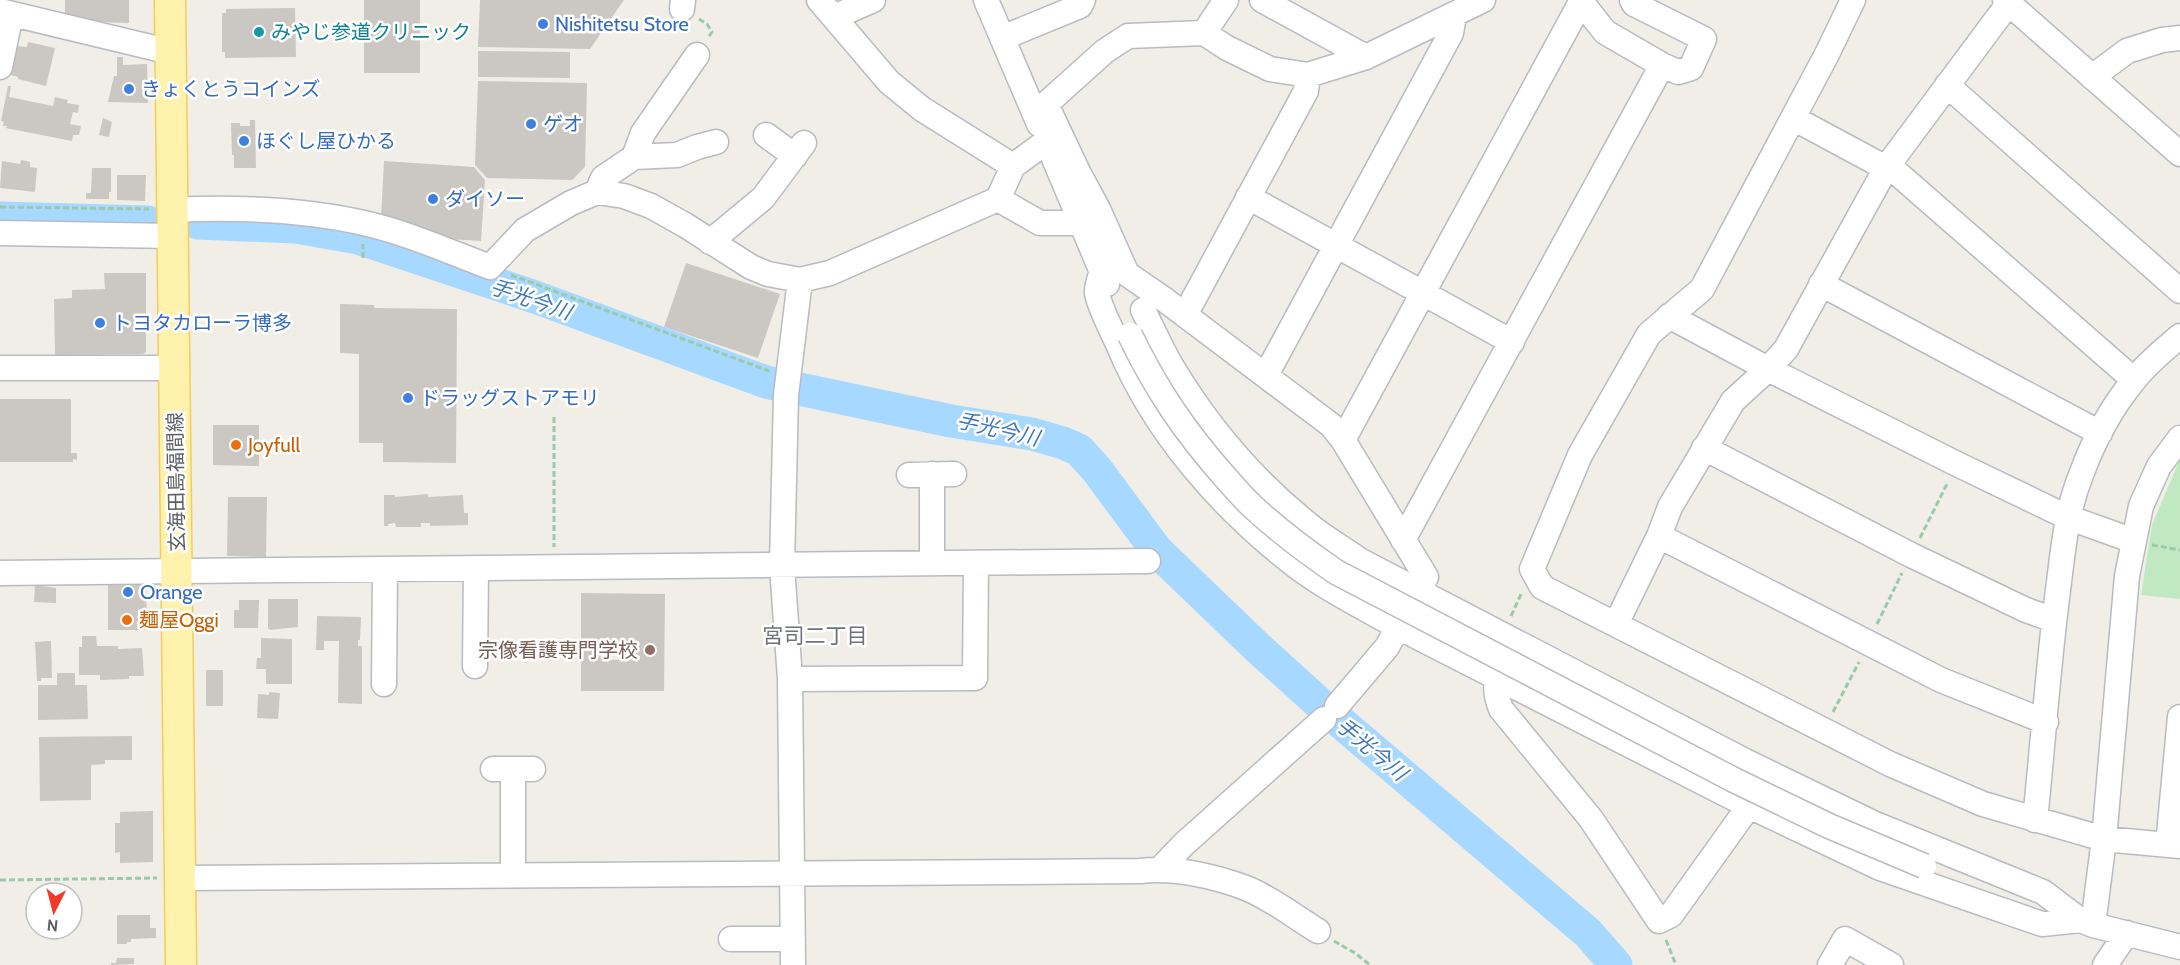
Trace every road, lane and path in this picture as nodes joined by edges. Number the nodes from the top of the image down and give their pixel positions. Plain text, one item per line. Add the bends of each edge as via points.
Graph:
1 (170, 0) edge
2 (873, 0) edge
3 (986, 0) edge
4 (1083, 0) edge
5 (1226, 0) edge
6 (1262, 0) edge
7 (1483, 0) edge
8 (1632, 0) edge
9 (1853, 0) edge
10 (1580, 1) edge
11 (2008, 1) edge
12 (682, 5) edge
13 (826, 8) edge
14 (6, 12) edge
15 (1454, 16) junction
16 (1204, 33) junction
17 (1002, 38) junction
18 (2180, 38) edge
19 (171, 52) junction
20 (697, 55) joint
21 (1366, 57) junction
22 (1662, 65) junction
23 (0, 67) edge
24 (1308, 75) junction
25 (2092, 77) junction
26 (1947, 85) junction
27 (1039, 107) junction
28 (1793, 118) junction
29 (766, 135) dead end
30 (1047, 141) junction
31 (717, 142) dead end
32 (2180, 154) edge
33 (634, 157) junction
34 (1013, 166) junction
35 (1886, 168) junction
36 (597, 192) junction
37 (1248, 196) junction
38 (998, 199) junction
39 (0, 207) edge
40 (1081, 222) junction
41 (172, 223) junction
42 (0, 232) edge
43 (710, 242) junction
44 (1336, 245) junction
45 (489, 267) junction
46 (1102, 271) junction
47 (801, 280) junction
48 (1821, 284) junction
49 (2180, 291) edge
50 (1424, 293) junction
51 (1165, 300) junction
52 (1185, 315) junction
53 (1669, 316) junction
54 (1132, 321) junction
55 (2180, 336) edge
56 (1512, 342) junction
57 (0, 368) edge
58 (173, 368) junction
59 (1768, 369) junction
60 (1266, 375) junction
61 (2134, 380) junction
62 (787, 387) junction
63 (554, 417) dead end
64 (2100, 433) junction
65 (2180, 438) edge
66 (1343, 440) junction
67 (1704, 448) junction
68 (1957, 464) junction
69 (932, 474) dead end
70 (2067, 517) junction
71 (1659, 536) junction
72 (1403, 540) junction
73 (2134, 541) junction
74 (2180, 550) edge
75 (1911, 555) junction
76 (1148, 561) dead end
77 (932, 563) junction
78 (976, 564) junction
79 (782, 566) junction
80 (476, 568) junction
81 (554, 568) junction
82 (1532, 569) junction
83 (385, 570) junction
84 (177, 571) junction
85 (0, 573) edge
86 (1418, 591) junction
87 (2054, 620) junction
88 (1616, 624) junction
89 (1398, 627) junction
90 (1508, 638) junction
91 (1868, 642) junction
92 (474, 666) dead end
93 (1496, 678) junction
94 (790, 679) junction
95 (384, 684) dead end
96 (2180, 717) edge
97 (2046, 722) junction
98 (1824, 731) junction
99 (2179, 748) edge
100 (513, 769) dead end
101 (1749, 806) junction
102 (2036, 820) junction
103 (2104, 839) junction
104 (2174, 845) edge
105 (1160, 869) junction
106 (792, 873) junction
107 (513, 875) junction
108 (180, 878) junction
109 (0, 880) edge
110 (1659, 921) junction
111 (2087, 923) junction
112 (1318, 931) joint
113 (2127, 933) junction
114 (731, 939) dead end
115 (793, 939) junction
116 (2180, 947) edge
117 (181, 965) edge
118 (793, 965) edge
119 (1370, 965) edge
120 (1676, 965) edge
121 (1830, 965) edge
122 (1891, 965) edge
123 (2105, 965) edge

1 - 19 main road, 玄海田島福間線
2 - 13 street
3 - 17 street
4 - 17 street via 1080,6
5 - 16 street
6 - 21 street
7 - 15 street
8 - 22 street via 1704,39 1691,68 1678,72
9 - 28 street
10 - 22 street via 1605,32
10 - 50 street
11 - 25 street
11 - 26 street
12 - 20 path via 712,32
13 - 34 street via 889,82 922,109
14 - 19 street
14 - 23 street
15 - 21 street
15 - 44 street via 1451,33
16 - 24 street via 1270,69
16 - 27 street via 1128,36
17 - 27 street
18 - 25 street via 2127,51
19 - 41 main road, 玄海田島福間線
20 - 33 street via 644,133
21 - 24 street
22 - 56 street
24 - 37 street via 1306,91
25 - 32 street
26 - 35 street
26 - 49 street
27 - 30 street
27 - 51 street via 1098,209 1127,274
28 - 35 street
28 - 53 street via 1702,289
29 - 43 street via 799,150 763,198
30 - 34 street
30 - 40 street
31 - 33 street via 677,155
33 - 36 street via 603,178
34 - 38 street
35 - 48 street
35 - 61 street via 1896,172
36 - 43 street via 651,206
36 - 45 street via 525,231
37 - 44 street
37 - 52 street
38 - 40 street via 1040,223
38 - 47 street via 830,273
39 - 41 path
40 - 46 street
41 - 42 street
41 - 45 street via 274,212 326,216 391,230
41 - 58 main road, 玄海田島福間線
43 - 47 street via 751,267
44 - 50 street
44 - 60 street
45 - 62 path
46 - 54 street
46 - 89 street via 1096,292 1131,377 1169,436 1209,486 1297,567
47 - 62 street
48 - 59 street via 1786,349
48 - 64 street
50 - 56 street
50 - 66 street
51 - 52 street
51 - 54 street
52 - 60 street
53 - 59 street
53 - 82 street via 1649,334 1580,455
54 - 86 street via 1171,365 1224,443 1259,482 1309,525 1361,561
54 - 111 street, bridge via 1148,371 1174,415 1203,452 1251,506 1336,572 1829,826 1966,883
55 - 61 street
56 - 72 street
57 - 58 street
58 - 84 main road, 玄海田島福間線
59 - 67 street via 1733,401
59 - 68 street
60 - 66 street via 1332,425
61 - 64 street
62 - 79 street
63 - 81 path
64 - 70 street
65 - 73 street via 2150,486
66 - 72 street
67 - 71 street via 1670,507
67 - 75 street
68 - 70 street
68 - 75 path
69 - 77 street
70 - 73 street
70 - 87 street
71 - 88 street
71 - 91 street
72 - 86 street via 1426,577
73 - 74 path
73 - 103 street via 2127,576
75 - 87 street
75 - 91 path
76 - 78 street
77 - 78 street
77 - 79 street
78 - 94 street via 975,678
79 - 81 street
79 - 94 street
80 - 81 street
80 - 83 street
80 - 92 street
82 - 88 street via 1542,587
82 - 90 path
83 - 84 street
83 - 95 street
84 - 85 street
84 - 108 main road, 玄海田島福間線
86 - 89 street
86 - 90 street
87 - 97 street
88 - 98 street
89 - 93 street
89 - 105 street via 1387,647 1331,713
90 - 93 street
90 - 111 street via 1873,823 2043,892
91 - 97 street via 1941,680
91 - 98 path
93 - 101 street
93 - 110 street via 1495,695 1501,709 1591,819
94 - 106 street
96 - 99 street
97 - 102 street
98 - 102 street via 1983,804
99 - 104 street
100 - 107 street
101 - 110 street via 1671,915
101 - 111 street via 1880,868 2042,924
102 - 103 street
103 - 104 street
103 - 111 street
105 - 106 street
105 - 112 street via 1246,889
106 - 107 street
106 - 115 street
107 - 108 street
108 - 109 path
108 - 117 main road, 玄海田島福間線
110 - 120 path
111 - 113 street
112 - 119 path
113 - 116 street
113 - 123 street
114 - 115 street
115 - 118 street
121 - 122 street via 1845,939

